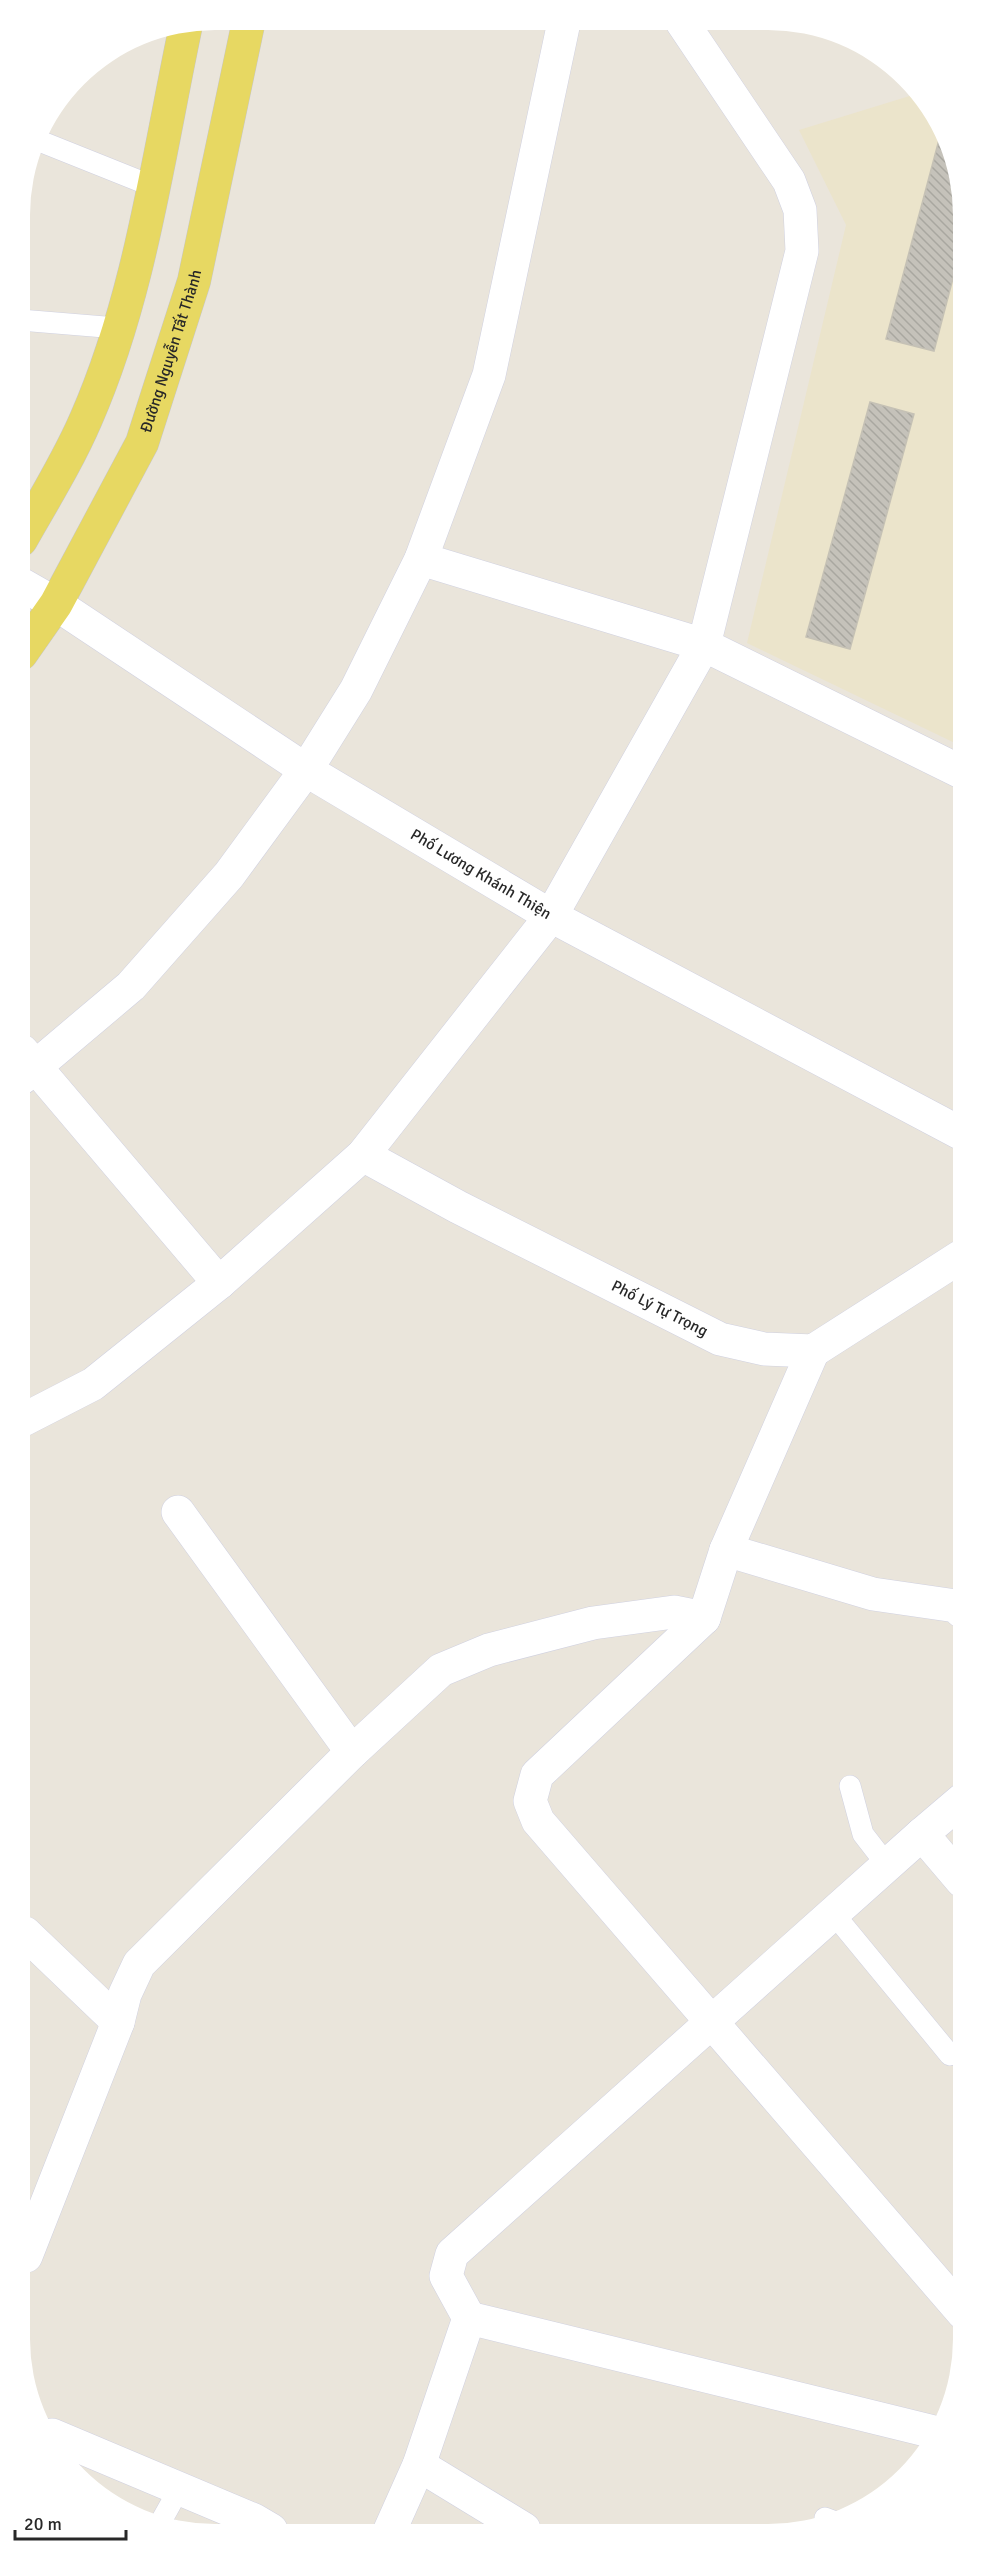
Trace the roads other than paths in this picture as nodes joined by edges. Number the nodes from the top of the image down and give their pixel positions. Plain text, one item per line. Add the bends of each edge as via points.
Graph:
1 (247, 30) edge
2 (562, 30) edge
3 (687, 30) edge
4 (184, 33) edge
5 (44, 143) edge
6 (152, 186) junction
7 (30, 321) edge
8 (117, 328) junction
9 (30, 523) edge
10 (421, 559) junction
11 (30, 589) edge
12 (56, 604) junction
13 (30, 641) edge
14 (704, 645) junction
15 (953, 768) edge
16 (306, 770) junction
17 (551, 916) junction
18 (30, 1064) edge
19 (30, 1069) edge
20 (953, 1129) edge
21 (363, 1155) junction
22 (953, 1261) edge
23 (219, 1283) junction
24 (813, 1351) junction
25 (30, 1416) edge
26 (178, 1512) dead end
27 (726, 1550) junction
28 (953, 1603) edge
29 (704, 1618) junction
30 (352, 1752) junction
31 (850, 1786) dead end
32 (953, 1808) edge
33 (922, 1834) junction
34 (887, 1865) junction
35 (953, 1870) edge
36 (833, 1913) junction
37 (30, 1938) edge
38 (712, 2021) junction
39 (118, 2022) junction
40 (950, 2055) dead end
41 (32, 2222) edge
42 (953, 2301) edge
43 (469, 2318) junction
44 (929, 2431) edge
45 (59, 2438) edge
46 (419, 2465) junction
47 (178, 2489) junction
48 (164, 2516) edge
49 (261, 2524) edge
50 (393, 2524) edge
51 (516, 2524) edge

1 - 12 main road, Đường Nguyễn Tất Thành via 194,281 170,363 142,443
2 - 10 street via 489,375
3 - 14 street via 789,181 800,210 802,251
4 - 6 main road
5 - 6 lane
6 - 8 main road
7 - 8 lane
8 - 9 main road via 86,419
10 - 14 street
10 - 16 street via 356,690
11 - 12 street, Phố Lương Khánh Thiện
12 - 13 main road, Đường Nguyễn Tất Thành
12 - 16 street, Phố Lương Khánh Thiện
14 - 15 street
14 - 17 street
16 - 17 street, Phố Lương Khánh Thiện
16 - 18 street via 229,875 130,986
17 - 20 street, Phố Lương Khánh Thiện
17 - 21 street
19 - 23 street
21 - 23 street
21 - 24 street, Phố Lý Tự Trọng via 720,1339 764,1349
22 - 24 street
23 - 25 street via 93,1384
24 - 27 street
26 - 30 street
27 - 28 street via 873,1594
27 - 29 street
29 - 30 street via 674,1612 593,1623 489,1650 441,1670
29 - 38 street via 537,1775 530,1801 538,1821
30 - 39 street via 139,1964
31 - 34 lane via 863,1834
32 - 33 street
33 - 34 street
33 - 35 street
34 - 36 street
36 - 38 street
36 - 40 lane
37 - 39 street
38 - 42 street
38 - 43 street via 452,2254 446,2276
39 - 41 street
43 - 44 street
43 - 46 street
45 - 47 street
46 - 50 street
46 - 51 street
47 - 48 lane
47 - 49 street

